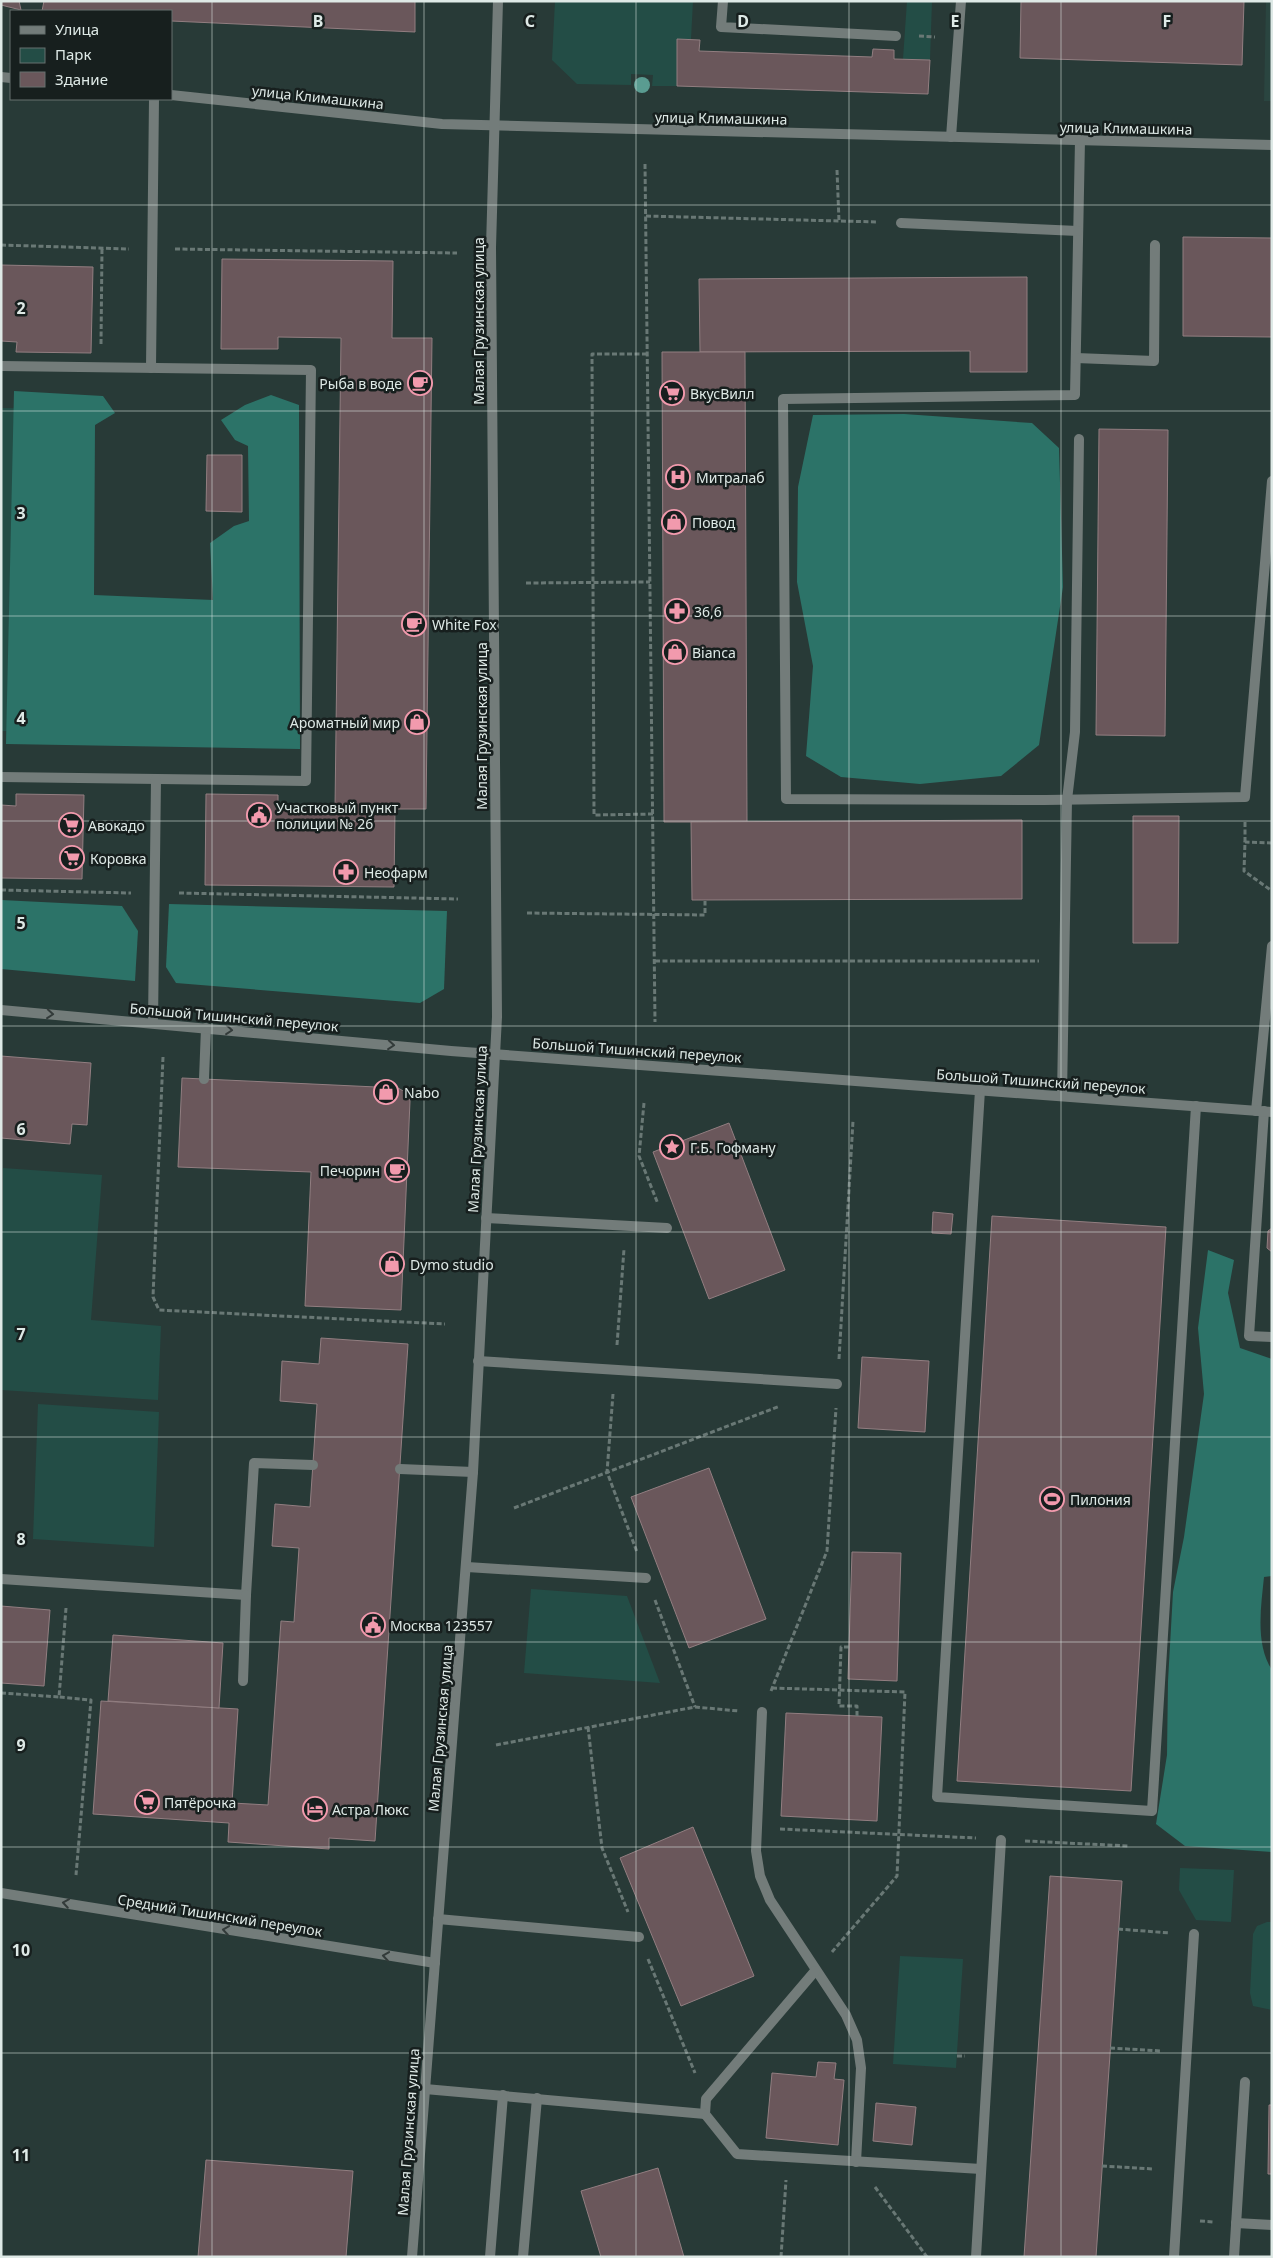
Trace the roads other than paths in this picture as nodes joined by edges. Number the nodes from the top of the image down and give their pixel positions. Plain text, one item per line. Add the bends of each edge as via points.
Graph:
1 (498, 1) edge
2 (723, 1) edge
3 (962, 1) edge
4 (896, 36) road end
5 (172, 95) edge
6 (154, 100) edge
7 (493, 126) junction
8 (950, 137) junction
9 (1080, 140) junction
10 (1272, 145) edge
11 (901, 223) road end
12 (1078, 231) junction
13 (1155, 245) dead end
14 (1076, 358) junction
15 (1, 366) edge
16 (151, 368) junction
17 (1079, 439) dead end
18 (1272, 481) edge
19 (1, 777) edge
20 (156, 779) junction
21 (1067, 800) junction
22 (1272, 946) edge
23 (1, 1010) edge
24 (153, 1023) junction
25 (206, 1028) junction
26 (495, 1054) junction
27 (204, 1078) dead end
28 (980, 1090) junction
29 (1062, 1096) junction
30 (1196, 1106) junction
31 (1264, 1111) edge
32 (486, 1218) junction
33 (667, 1228) road end
34 (1272, 1337) edge
35 (478, 1361) junction
36 (837, 1384) road end
37 (313, 1465) dead end
38 (400, 1469) dead end
39 (473, 1472) junction
40 (467, 1567) junction
41 (646, 1578) road end
42 (1, 1579) edge
43 (246, 1595) junction
44 (243, 1681) dead end
45 (762, 1712) road end
46 (1001, 1840) road end
47 (1, 1893) edge
48 (438, 1919) junction
49 (1194, 1934) road end
50 (639, 1937) dead end
51 (435, 1963) junction
52 (815, 1971) junction
53 (1245, 2082) dead end
54 (425, 2089) junction
55 (503, 2095) junction
56 (537, 2098) junction
57 (705, 2114) junction
58 (856, 2162) junction
59 (981, 2169) junction
60 (1236, 2223) junction
61 (1272, 2225) edge
62 (412, 2257) edge
63 (490, 2257) edge
64 (523, 2257) edge
65 (976, 2257) edge
66 (1174, 2257) edge
67 (1234, 2257) edge

1 - 7 street, Малая Грузинская улица
2 - 4 street via 721,27
3 - 8 street
5 - 7 street, улица Климашкина via 442,124
6 - 16 street
7 - 8 street, улица Климашкина
7 - 26 street, Малая Грузинская улица
8 - 9 street, улица Климашкина
9 - 10 street, улица Климашкина
9 - 12 street
11 - 12 street
12 - 14 street
13 - 14 street via 1154,361
14 - 21 street via 1075,396 783,399 786,799
15 - 16 street
16 - 20 street via 311,370 306,781
17 - 21 street via 1075,732
18 - 21 street via 1245,797
19 - 20 street
20 - 24 street
21 - 29 street
22 - 31 street
23 -> 24 street, Большой Тишинский переулок
24 - 25 street, Большой Тишинский переулок
25 -> 26 street, Большой Тишинский переулок
25 - 27 street
26 - 28 street, Большой Тишинский переулок
26 - 32 street, Малая Грузинская улица
28 - 29 street, Большой Тишинский переулок
28 - 30 street via 937,1797 1152,1811
29 - 30 street, Большой Тишинский переулок
30 - 31 street, Большой Тишинский переулок
31 - 34 street via 1249,1336
32 - 33 street
32 - 35 street, Малая Грузинская улица
35 - 36 street
35 - 39 street, Малая Грузинская улица
37 - 43 street via 254,1463
38 - 39 street
39 - 40 street, Малая Грузинская улица
40 - 41 street
40 - 48 street, Малая Грузинская улица
42 - 43 street
43 - 44 street
45 - 52 street via 756,1828 760,1876 770,1900
46 - 59 street
51 -> 47 street, Средний Тишинский переулок
48 - 50 street
48 - 51 street, Малая Грузинская улица
49 - 66 street
51 - 54 street, Малая Грузинская улица
52 - 57 street via 706,2099
52 - 58 street via 846,2015 857,2040 861,2068
53 - 60 street
54 - 55 street
54 - 62 street, Малая Грузинская улица
55 - 56 street
55 - 63 street
56 - 57 street
56 - 64 street
57 - 58 street via 737,2154
58 - 59 street
59 - 65 street
60 - 61 street
60 - 67 street

